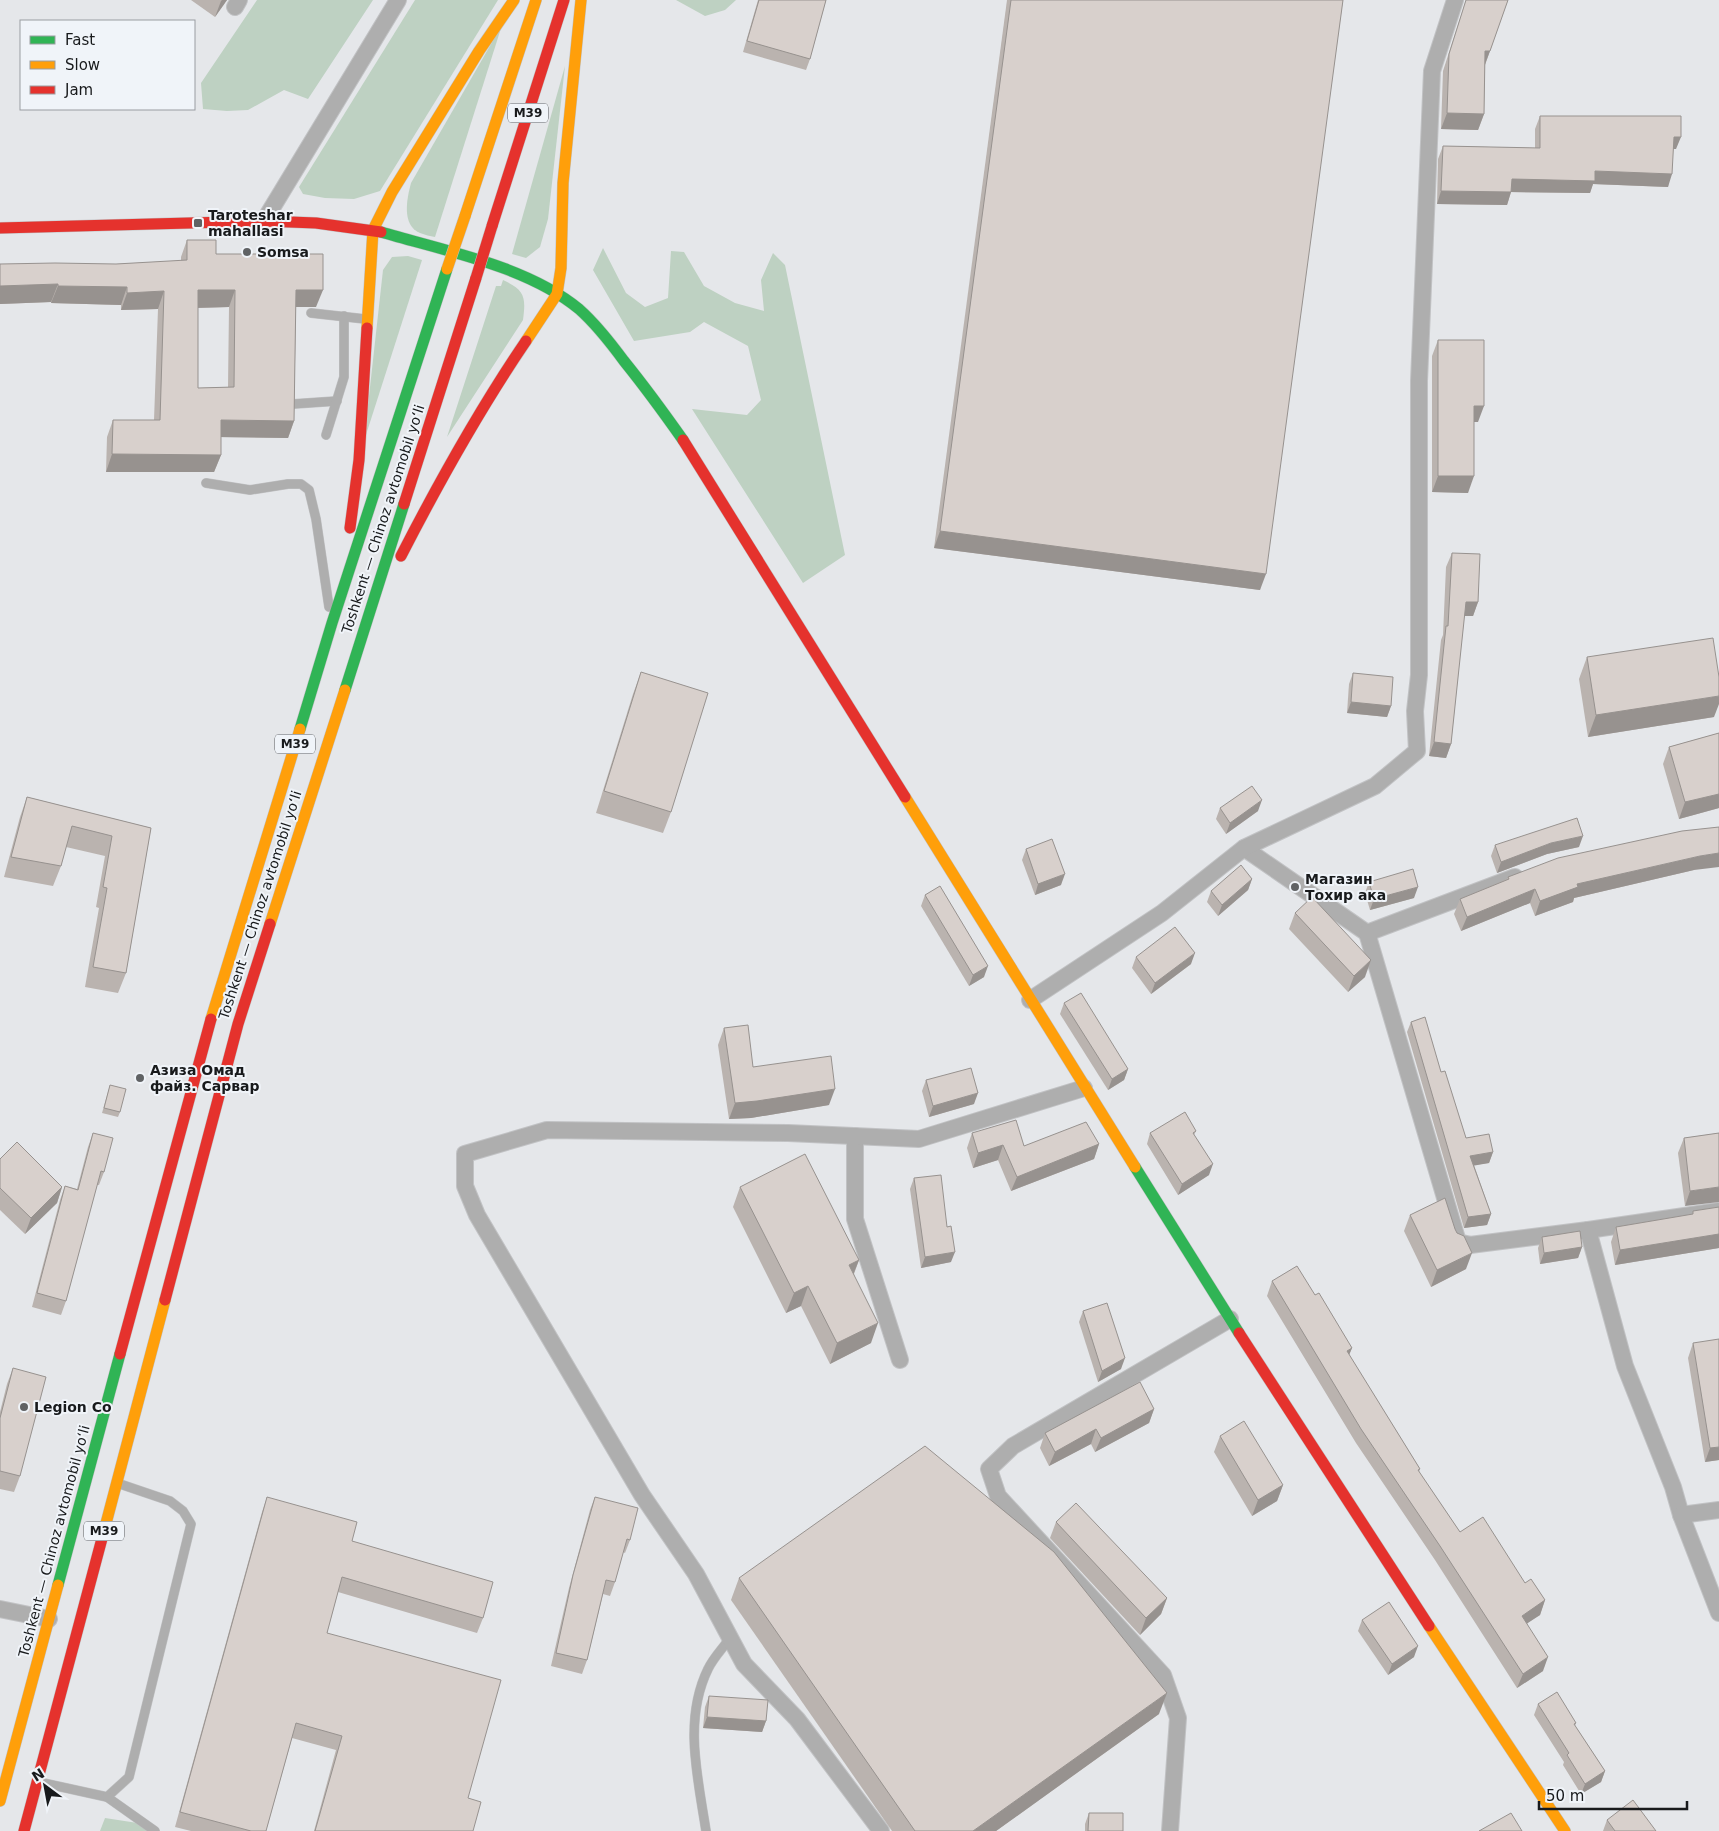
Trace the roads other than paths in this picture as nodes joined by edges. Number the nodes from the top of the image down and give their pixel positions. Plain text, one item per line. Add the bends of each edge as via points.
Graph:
1 (398, 0) edge
2 (514, 0) edge
3 (536, 0) edge
4 (564, 0) edge
5 (581, 0) edge
6 (1455, 0) edge
7 (264, 221) junction
8 (0, 228) edge
9 (373, 230) junction
10 (561, 268) junction
11 (557, 294) junction
12 (311, 313) dead end
13 (344, 316) junction
14 (368, 319) junction
15 (600, 330) junction
16 (354, 378) junction
17 (337, 402) junction
18 (292, 404) edge
19 (326, 435) dead end
20 (206, 483) dead end
21 (332, 623) junction
22 (364, 629) junction
23 (1244, 848) junction
24 (1532, 870) edge
25 (1368, 934) junction
26 (1030, 1000) junction
27 (1084, 1088) junction
28 (855, 1136) junction
29 (1719, 1211) edge
30 (1588, 1230) junction
31 (1230, 1319) junction
32 (900, 1360) dead end
33 (117, 1483) junction
34 (1719, 1510) edge
35 (1681, 1515) junction
36 (0, 1609) edge
37 (1719, 1613) edge
38 (49, 1619) junction
39 (730, 1638) junction
40 (37, 1782) junction
41 (107, 1797) junction
42 (0, 1801) edge
43 (24, 1831) edge
44 (155, 1831) edge
45 (706, 1831) edge
46 (881, 1831) edge
47 (1170, 1831) edge
48 (1565, 1831) edge

1 - 7 street
2 - 9 main road via 392,192
3 - 21 main road, Toshkent — Chinoz avtomobil yoʻli / M39, bridge
4 - 22 main road, Toshkent — Chinoz avtomobil yoʻli / M39, bridge
5 - 10 main road via 563,183
6 - 23 street via 1432,70 1419,382 1417,751 1375,786
7 - 8 main road
7 - 9 main road
9 - 11 main road via 508,269
9 - 14 main road
10 - 11 main road
10 - 15 main road
11 - 15 main road
11 - 22 main road via 460,444
12 - 13 lane
13 - 14 lane
13 - 16 lane
14 - 16 main road
15 - 26 main road via 653,397 689,450
16 - 17 lane
16 - 21 main road via 359,460 348,551
17 - 18 lane
17 - 19 lane
20 - 21 lane via 250,490 301,484 309,490
21 - 38 main road, Toshkent — Chinoz avtomobil yoʻli / M39 via 210,1024
22 - 33 main road, Toshkent — Chinoz avtomobil yoʻli / M39 via 238,1024
23 - 25 street
23 - 26 street via 1162,913
24 - 25 street
25 - 30 street via 1458,1242 1470,1245
26 - 27 main road
27 - 28 street via 919,1139
27 - 31 main road
28 - 32 street via 855,1219
28 - 39 street via 547,1130 465,1154 465,1186 478,1215 642,1495 696,1574
29 - 30 street
30 - 35 street via 1625,1366
31 - 47 street via 1013,1446 989,1469 998,1496 1163,1674 1178,1718
31 - 48 main road via 1484,1713
33 - 40 main road, Toshkent — Chinoz avtomobil yoʻli / M39
33 - 41 lane via 170,1501 183,1511 191,1524 129,1777
34 - 35 street
35 - 37 street
36 - 38 street
38 - 42 main road, Toshkent — Chinoz avtomobil yoʻli / M39
39 - 45 lane via 708,1669 696,1708 694,1755
39 - 46 street via 744,1664 798,1719
40 - 41 lane
40 - 43 main road, Toshkent — Chinoz avtomobil yoʻli / M39
41 - 44 lane

